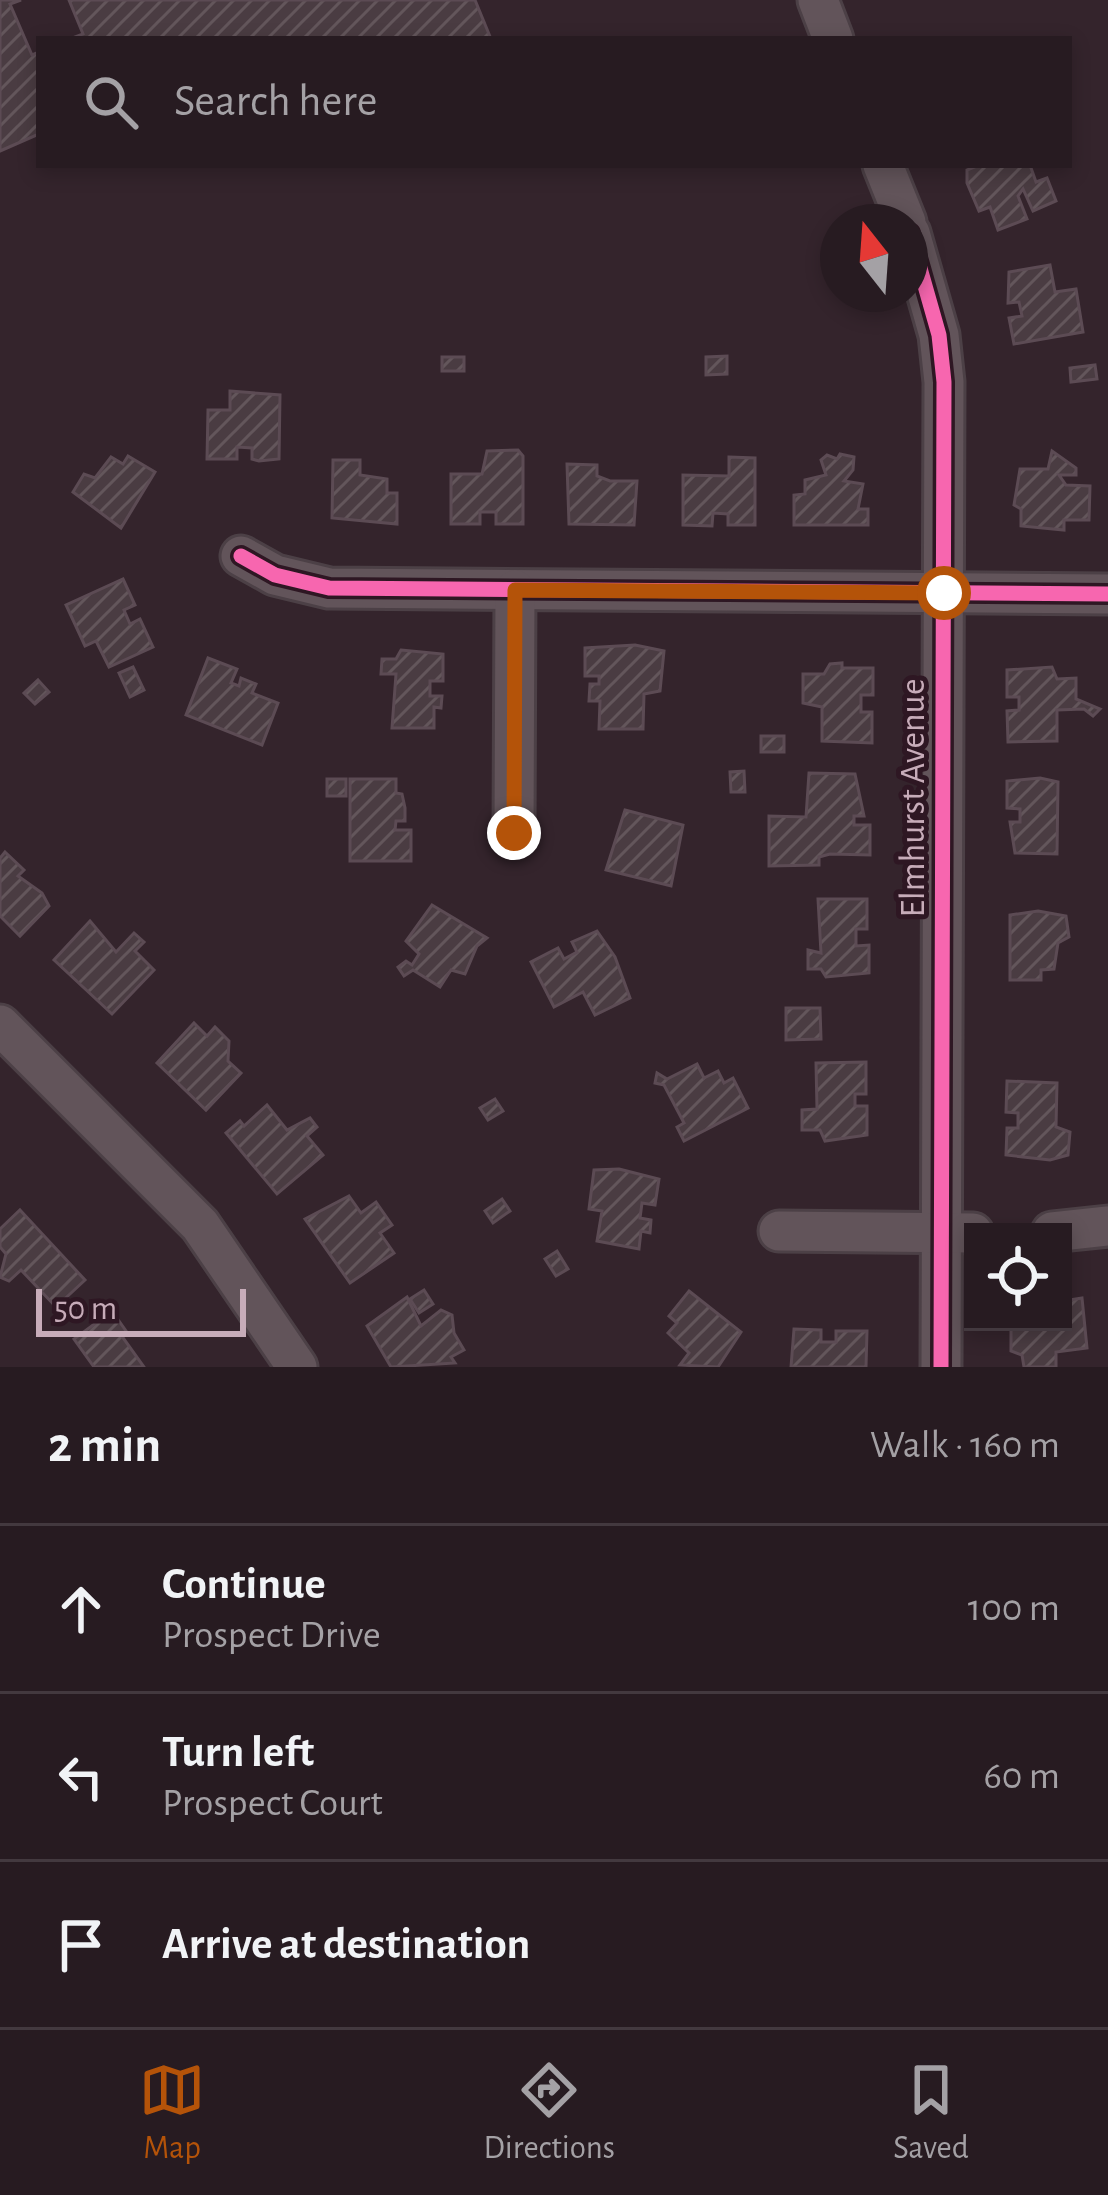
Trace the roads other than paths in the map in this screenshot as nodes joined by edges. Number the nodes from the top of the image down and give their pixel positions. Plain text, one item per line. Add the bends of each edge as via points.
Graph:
1 (818, 0) edge
2 (832, 36) edge
3 (884, 168) edge
4 (899, 204) edge
5 (928, 293) edge
6 (241, 556) dead end
7 (515, 590) junction
8 (944, 593) junction
9 (1108, 593) edge
10 (514, 833) dead end
11 (0, 1025) edge
12 (1108, 1226) edge
13 (1072, 1230) edge
14 (779, 1231) dead end
15 (957, 1233) edge
16 (297, 1367) edge
17 (941, 1367) edge

1 - 2 street
3 - 4 street
5 - 8 street, Elmhurst Avenue via 944,382
6 - 7 street via 275,575 329,588
7 - 8 street
7 - 10 street
8 - 9 street
8 - 15 street, Elmhurst Avenue
11 - 16 street via 200,1225
12 - 13 street
14 - 15 street
15 - 17 street, Elmhurst Avenue

